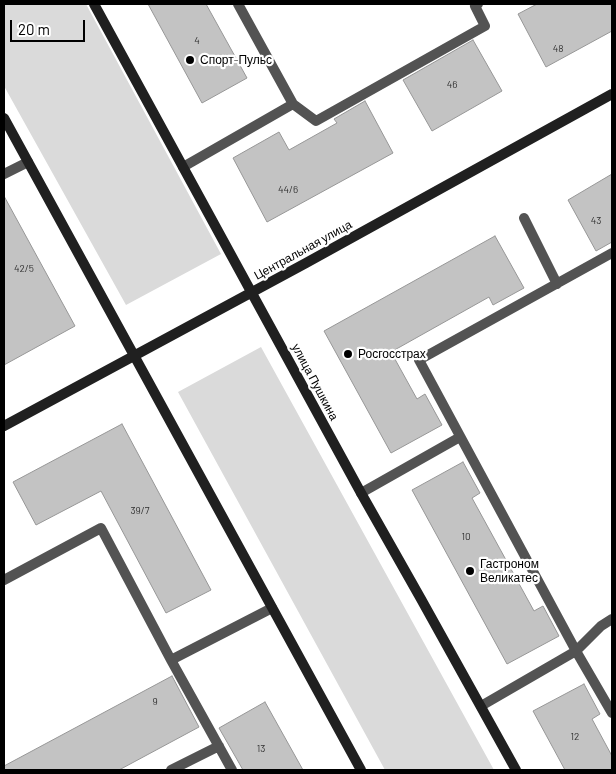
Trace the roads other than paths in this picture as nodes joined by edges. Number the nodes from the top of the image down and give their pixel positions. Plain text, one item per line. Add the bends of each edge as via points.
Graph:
1 (94, 4) edge
2 (238, 4) edge
3 (478, 4) edge
4 (612, 94) edge
5 (293, 104) junction
6 (4, 118) edge
7 (28, 162) junction
8 (183, 167) junction
9 (4, 174) edge
10 (524, 218) dead end
11 (612, 253) edge
12 (557, 284) junction
13 (251, 292) junction
14 (134, 355) junction
15 (4, 426) edge
16 (460, 437) junction
17 (361, 493) junction
18 (4, 580) edge
19 (272, 608) junction
20 (612, 619) edge
21 (576, 651) junction
22 (171, 660) junction
23 (481, 706) junction
24 (612, 714) edge
25 (218, 746) junction
26 (171, 770) edge
27 (232, 770) edge
28 (361, 770) edge
29 (516, 770) edge

1 - 8 street, улица Пушкина
2 - 5 lane
3 - 5 lane via 474,6 485,26 316,121
4 - 13 street, Центральная улица
5 - 8 lane
6 - 7 street
7 - 9 lane
7 - 14 street
8 - 13 street, улица Пушкина
10 - 12 lane
11 - 12 lane
12 - 16 lane via 419,360
13 - 14 street, Центральная улица
13 - 17 street, улица Пушкина
14 - 15 street, Центральная улица
14 - 19 street
16 - 17 lane
16 - 21 lane
17 - 23 street, улица Пушкина
18 - 22 lane via 101,528
19 - 22 lane
19 - 28 street
20 - 21 lane via 600,626
21 - 23 lane
21 - 24 lane
22 - 25 lane
23 - 29 street, улица Пушкина
25 - 26 lane
25 - 27 lane

